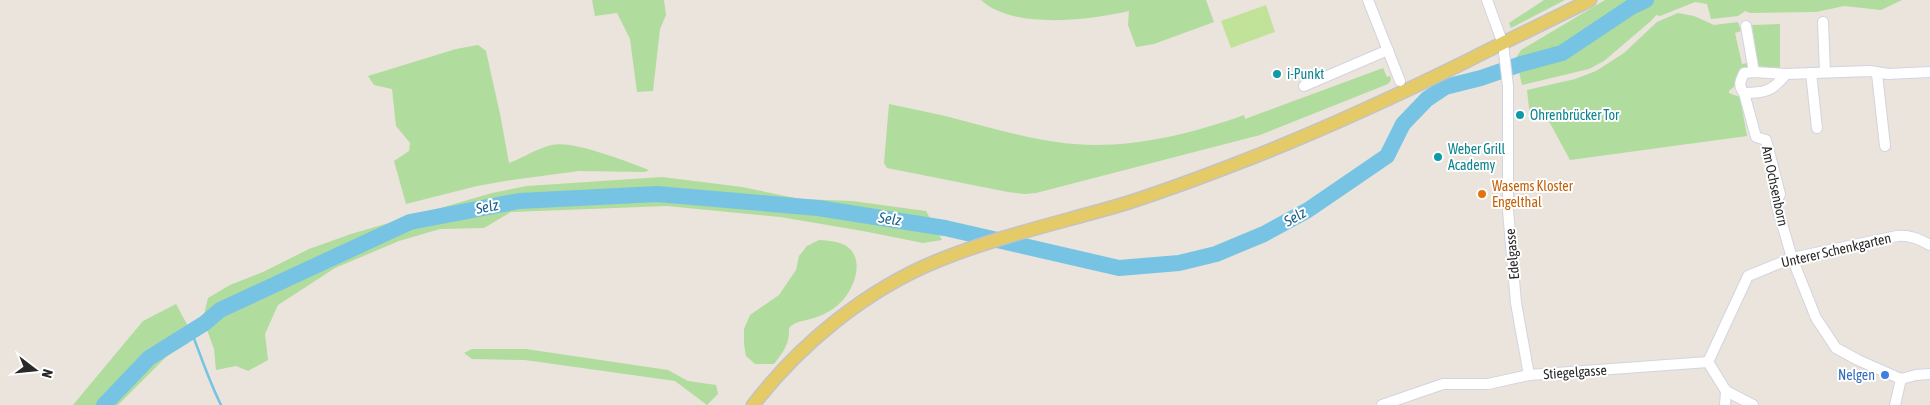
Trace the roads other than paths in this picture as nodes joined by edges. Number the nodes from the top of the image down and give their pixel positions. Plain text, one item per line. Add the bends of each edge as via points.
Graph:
1 (1368, 0) edge
2 (1488, 0) edge
3 (1590, 0) edge
4 (1823, 22) dead end
5 (1746, 26) dead end
6 (1503, 44) junction
7 (1388, 50) junction
8 (1754, 72) junction
9 (1825, 72) junction
10 (1930, 72) edge
11 (1811, 73) junction
12 (1786, 74) junction
13 (1878, 74) junction
14 (1400, 81) dead end
15 (1304, 86) dead end
16 (1744, 93) junction
17 (1817, 128) dead end
18 (1885, 146) dead end
19 (1930, 245) edge
20 (1792, 258) junction
21 (1708, 362) junction
22 (1930, 374) edge
23 (1529, 375) junction
24 (1901, 379) junction
25 (1726, 391) junction
26 (756, 401) edge
27 (1382, 405) edge
28 (1725, 405) edge
29 (1753, 405) edge
30 (1895, 405) edge

1 - 7 street
2 - 6 street, Edelgasse
3 - 6 main road
4 - 9 street
5 - 8 street
6 - 23 street, Edelgasse via 1508,86 1508,210 1516,302
6 - 26 main road via 1359,113 1279,147 1166,190 984,243 937,261 894,282 847,313 809,344
7 - 14 street
7 - 15 street
8 - 12 street
8 - 16 street, Am Ochsenborn via 1744,73 1740,87
9 - 11 street
9 - 13 street via 1870,71
10 - 13 street
11 - 12 street
11 - 17 street
12 - 16 street via 1772,89
13 - 18 street
16 - 20 street, Am Ochsenborn via 1756,137 1766,140 1780,194 1776,203
19 - 20 street, Unterer Schenkgarten via 1907,235
20 - 21 street, Unterer Schenkgarten via 1748,276
20 - 24 street via 1816,318 1836,348
21 - 23 street, Stiegelgasse
21 - 25 street
22 - 24 street
23 - 27 street, Stiegelgasse via 1488,384 1443,384
24 - 30 street
25 - 28 street
25 - 29 street

